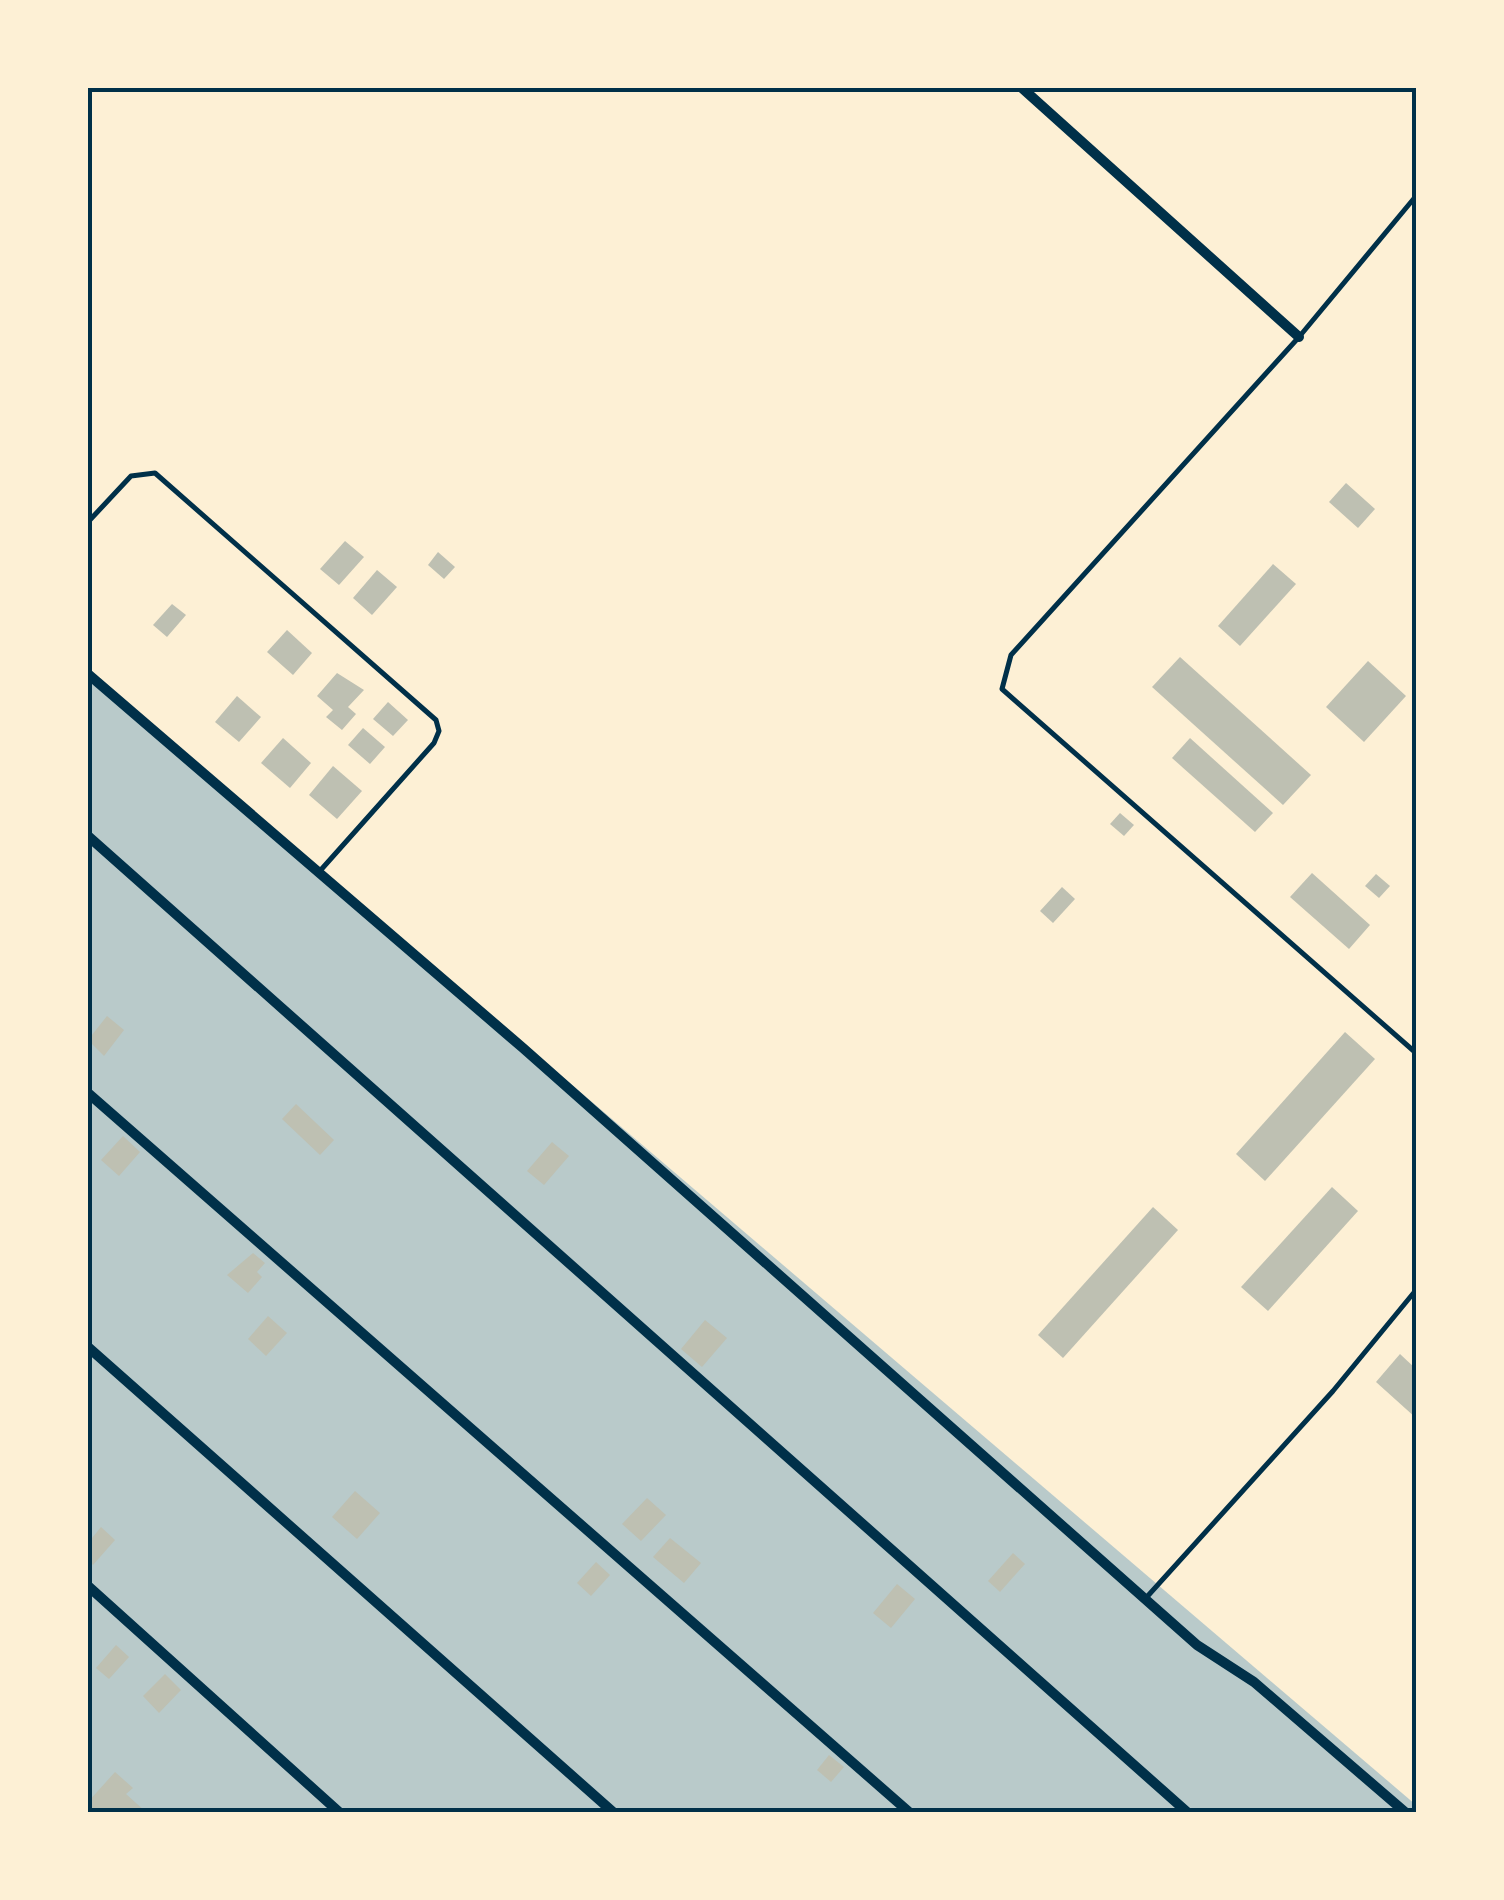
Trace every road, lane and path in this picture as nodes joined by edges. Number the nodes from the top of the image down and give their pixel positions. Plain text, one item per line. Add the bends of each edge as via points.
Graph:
1 (1022, 88) edge
2 (1416, 196) edge
3 (1299, 337) junction
4 (88, 522) edge
5 (88, 674) edge
6 (88, 836) edge
7 (317, 874) junction
8 (1416, 1053) edge
9 (88, 1093) edge
10 (1416, 1290) edge
11 (88, 1346) edge
12 (88, 1586) edge
13 (1145, 1600) junction
14 (339, 1812) edge
15 (613, 1812) edge
16 (908, 1812) edge
17 (1187, 1812) edge
18 (1405, 1812) edge

1 - 3 street
2 - 3 lane
3 - 8 lane via 1011,654 1002,688
4 - 7 lane via 131,476 155,473 436,720 434,743
5 - 7 street
6 - 17 street
7 - 13 street via 524,1048
9 - 16 street
10 - 13 lane
11 - 15 street
12 - 14 street
13 - 18 street via 1254,1682

